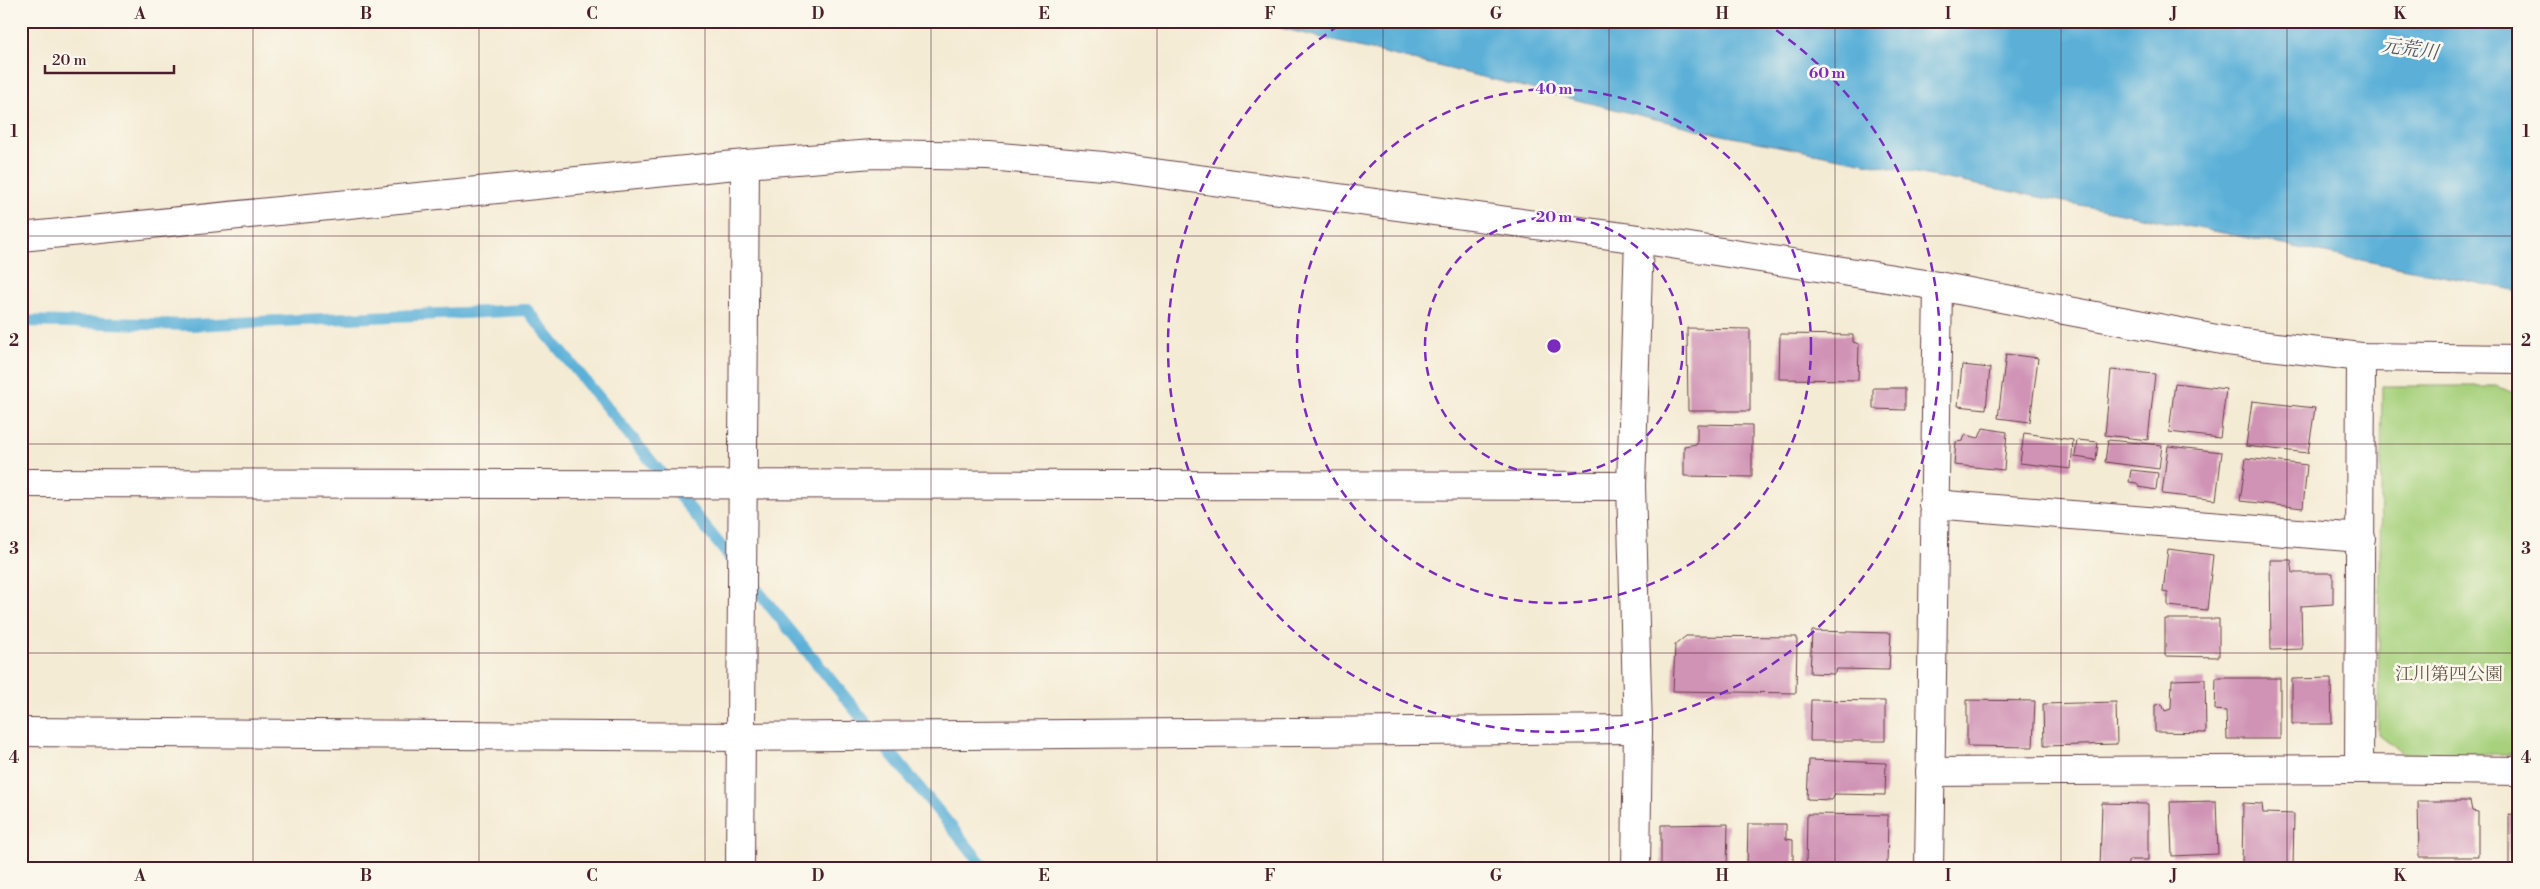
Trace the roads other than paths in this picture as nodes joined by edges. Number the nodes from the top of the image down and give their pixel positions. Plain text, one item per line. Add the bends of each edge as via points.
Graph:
1 (745, 164) junction
2 (21, 237) edge
3 (1640, 239) junction
4 (1938, 286) junction
5 (2361, 357) junction
6 (2519, 358) edge
7 (21, 483) edge
8 (742, 485) junction
9 (1631, 486) junction
10 (1934, 504) junction
11 (2361, 538) junction
12 (1638, 729) junction
13 (21, 732) edge
14 (741, 737) junction
15 (2359, 769) junction
16 (2519, 771) edge
17 (1930, 772) junction
18 (740, 868) edge
19 (1636, 868) edge
20 (1929, 868) edge

1 - 2 street
1 - 3 street via 873,154 988,156 1103,166
1 - 8 street
3 - 4 street
3 - 9 street
4 - 5 street via 2227,341
4 - 10 street
5 - 6 street
5 - 11 street
7 - 8 street
8 - 9 street
8 - 14 street
9 - 12 street
10 - 11 street
10 - 17 street
11 - 15 street
12 - 14 street
12 - 19 street
13 - 14 street
14 - 18 street
15 - 16 street
15 - 17 street
17 - 20 street

